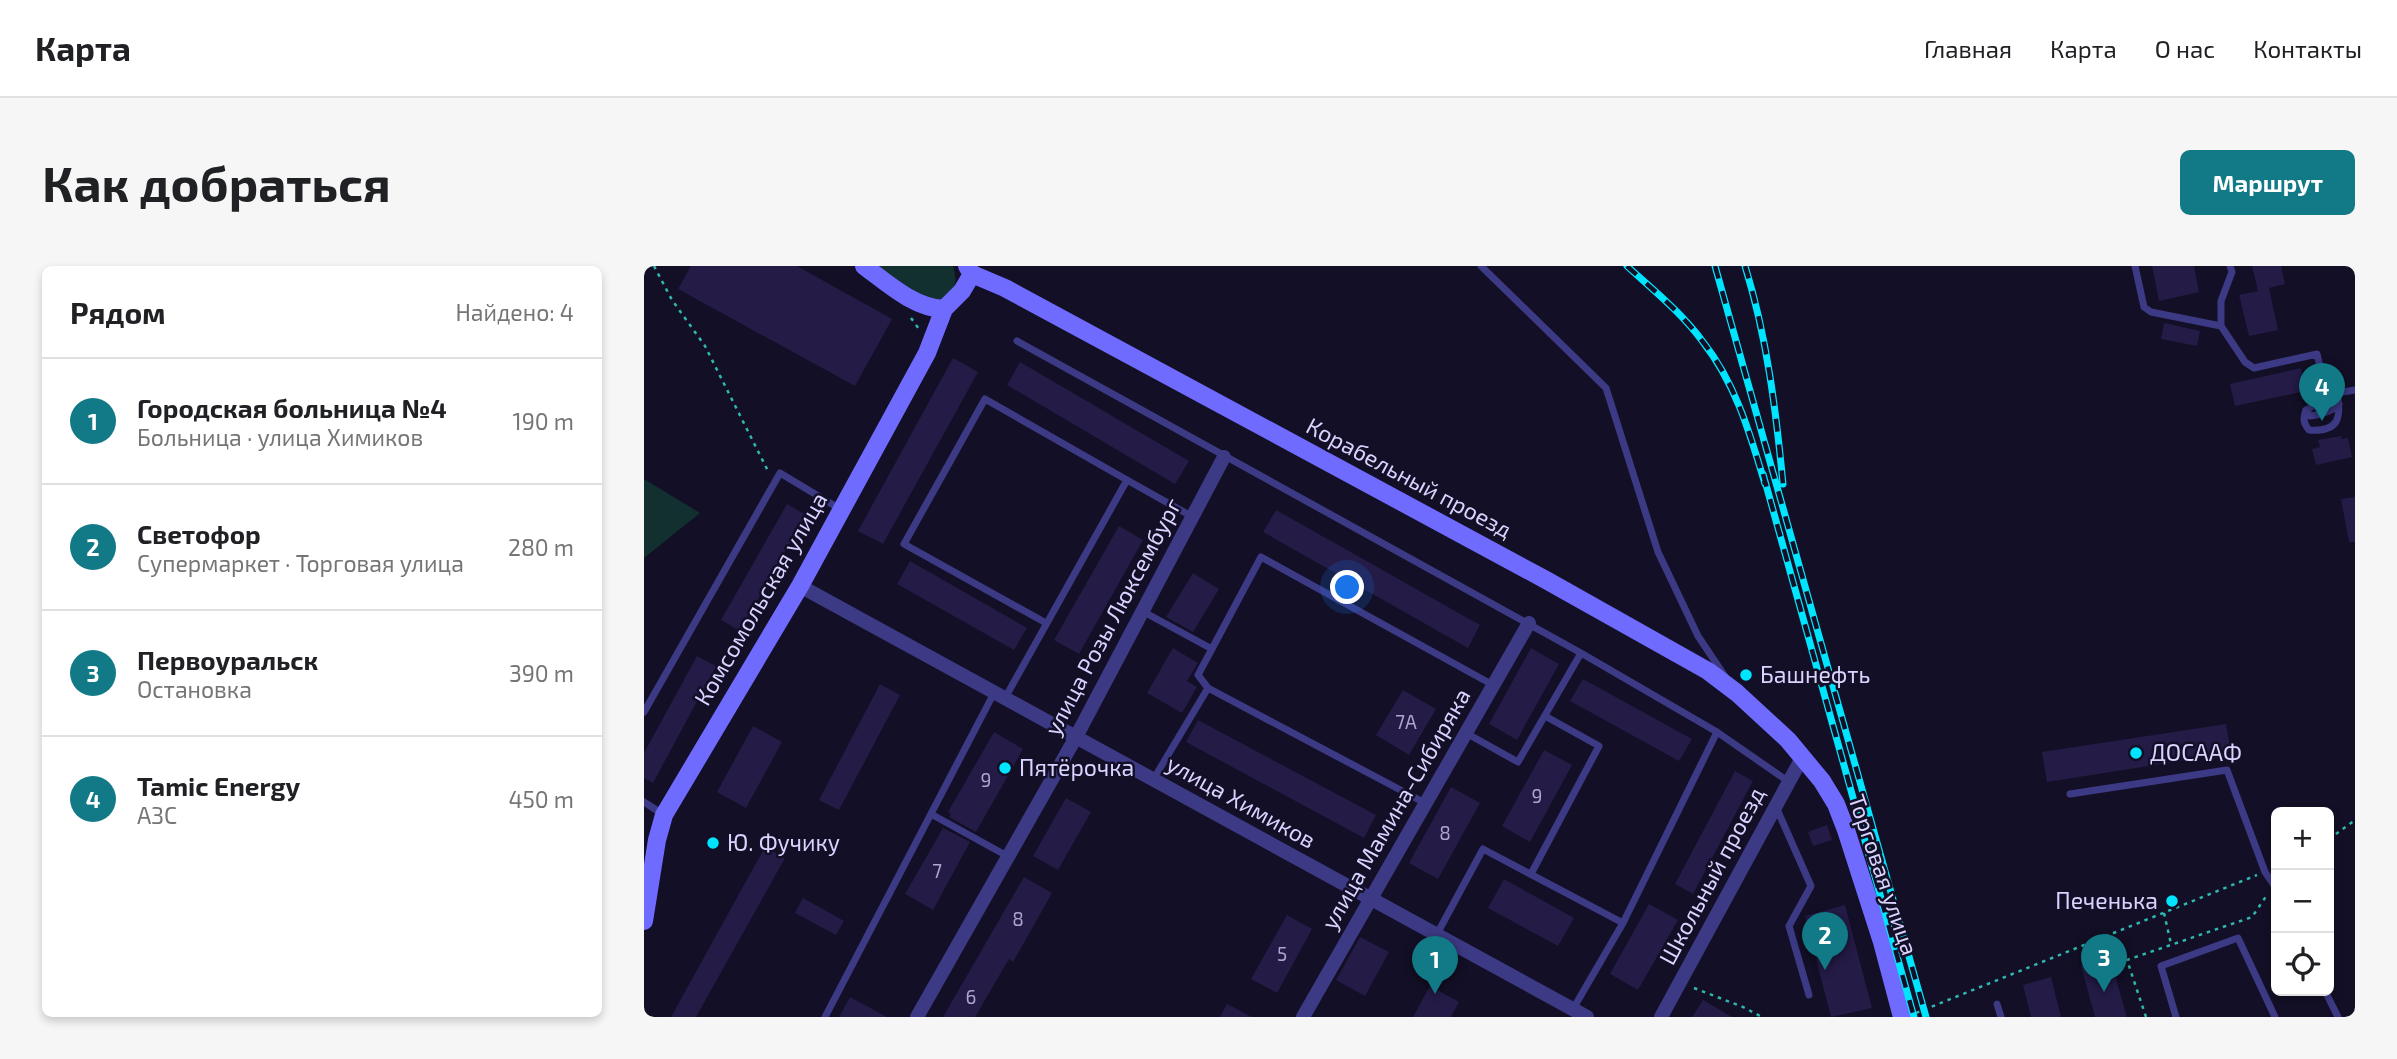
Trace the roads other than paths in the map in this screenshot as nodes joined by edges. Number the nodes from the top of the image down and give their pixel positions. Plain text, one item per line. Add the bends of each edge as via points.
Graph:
1 (864, 266) edge
2 (1482, 266) edge
3 (2135, 266) edge
4 (2230, 266) edge
5 (969, 270) edge
6 (944, 309) junction
7 (2221, 326) junction
8 (1017, 341) dead end
9 (2355, 390) edge
10 (2337, 393) junction
11 (2339, 404) junction
12 (2306, 410) junction
13 (1224, 457) junction
14 (1127, 480) junction
15 (841, 509) junction
16 (1191, 516) junction
17 (800, 586) junction
18 (1142, 611) junction
19 (1046, 623) junction
20 (1529, 623) junction
21 (1212, 649) junction
22 (1581, 653) junction
23 (1493, 686) junction
24 (1208, 688) junction
25 (1737, 693) junction
26 (999, 696) junction
27 (644, 712) edge
28 (1545, 716) junction
29 (1717, 732) junction
30 (1466, 733) junction
31 (1076, 737) junction
32 (1802, 756) junction
33 (1153, 780) junction
34 (1789, 782) junction
35 (2070, 794) dead end
36 (644, 802) edge
37 (1426, 804) junction
38 (1776, 806) junction
39 (931, 814) junction
40 (664, 815) junction
41 (1009, 857) junction
42 (1531, 874) junction
43 (2271, 881) edge
44 (1372, 898) junction
45 (644, 919) edge
46 (1623, 923) junction
47 (1437, 934) junction
48 (1809, 995) dead end
49 (2328, 996) edge
50 (1997, 1004) dead end
51 (1573, 1009) junction
52 (1901, 1016) edge
53 (825, 1017) edge
54 (917, 1017) edge
55 (1303, 1017) edge
56 (1587, 1017) edge
57 (1661, 1017) edge
58 (2001, 1017) edge
59 (2176, 1017) edge
60 (2275, 1017) edge
61 (2338, 1017) edge

1 - 6 street via 908,297
2 - 25 lane via 1606,388 1658,552 1698,636
3 - 7 lane via 2144,307 2151,312
4 - 7 lane via 2221,301
5 - 6 street via 962,291
5 - 25 street, Корабельный проезд via 1546,580 1708,671
6 - 15 street, Комсомольская улица via 927,354
7 - 10 lane via 2254,368 2317,354 2320,371
8 - 13 lane
9 - 10 lane
10 - 11 lane
10 - 12 lane
11 - 12 lane via 2310,416
11 - 12 lane via 2337,423 2329,428 2309,430 2304,425
13 - 16 street, улица Розы Люксембург
13 - 20 lane
14 - 16 lane
14 - 19 lane
14 - 19 lane via 985,399 904,544
15 - 17 street, Комсомольская улица
15 - 27 lane via 780,473
16 - 18 street, улица Розы Люксембург
17 - 26 street, улица Химиков
17 - 40 street, Комсомольская улица
18 - 21 lane
18 - 31 street, улица Розы Люксембург
19 - 26 lane
20 - 22 lane
20 - 23 street, улица Мамина-Сибиряка
21 - 23 lane via 1261,557
21 - 24 lane via 1198,676
22 - 28 lane
22 - 29 lane
23 - 30 street, улица Мамина-Сибиряка
24 - 33 lane
24 - 37 lane
25 - 32 street, Корабельный проезд
26 - 31 street, улица Химиков
26 - 39 lane
28 - 30 lane via 1518,762
28 - 42 lane via 1599,746
29 - 34 lane
29 - 46 lane
30 - 37 street, улица Мамина-Сибиряка
31 - 33 street, улица Химиков
31 - 41 street, улица Розы Люксембург
32 - 34 street, Школьный проезд
32 - 52 street, Торговая улица via 1829,793 1846,830
33 - 44 street, улица Химиков
34 - 38 street, Школьный проезд
35 - 43 lane via 2227,770
36 - 40 lane
37 - 44 street, улица Мамина-Сибиряка
38 - 48 lane via 1811,886 1789,926
38 - 57 street, Школьный проезд
39 - 41 lane
39 - 53 lane
40 - 45 street, Комсомольская улица
41 - 54 street, улица Розы Люксембург
42 - 46 lane
42 - 47 lane via 1483,849
44 - 47 street, улица Химиков
44 - 55 street, улица Мамина-Сибиряка
46 - 51 lane
47 - 51 street, улица Химиков
49 - 61 lane
50 - 58 lane
51 - 56 street, улица Химиков
59 - 60 lane via 2161,966 2238,939

